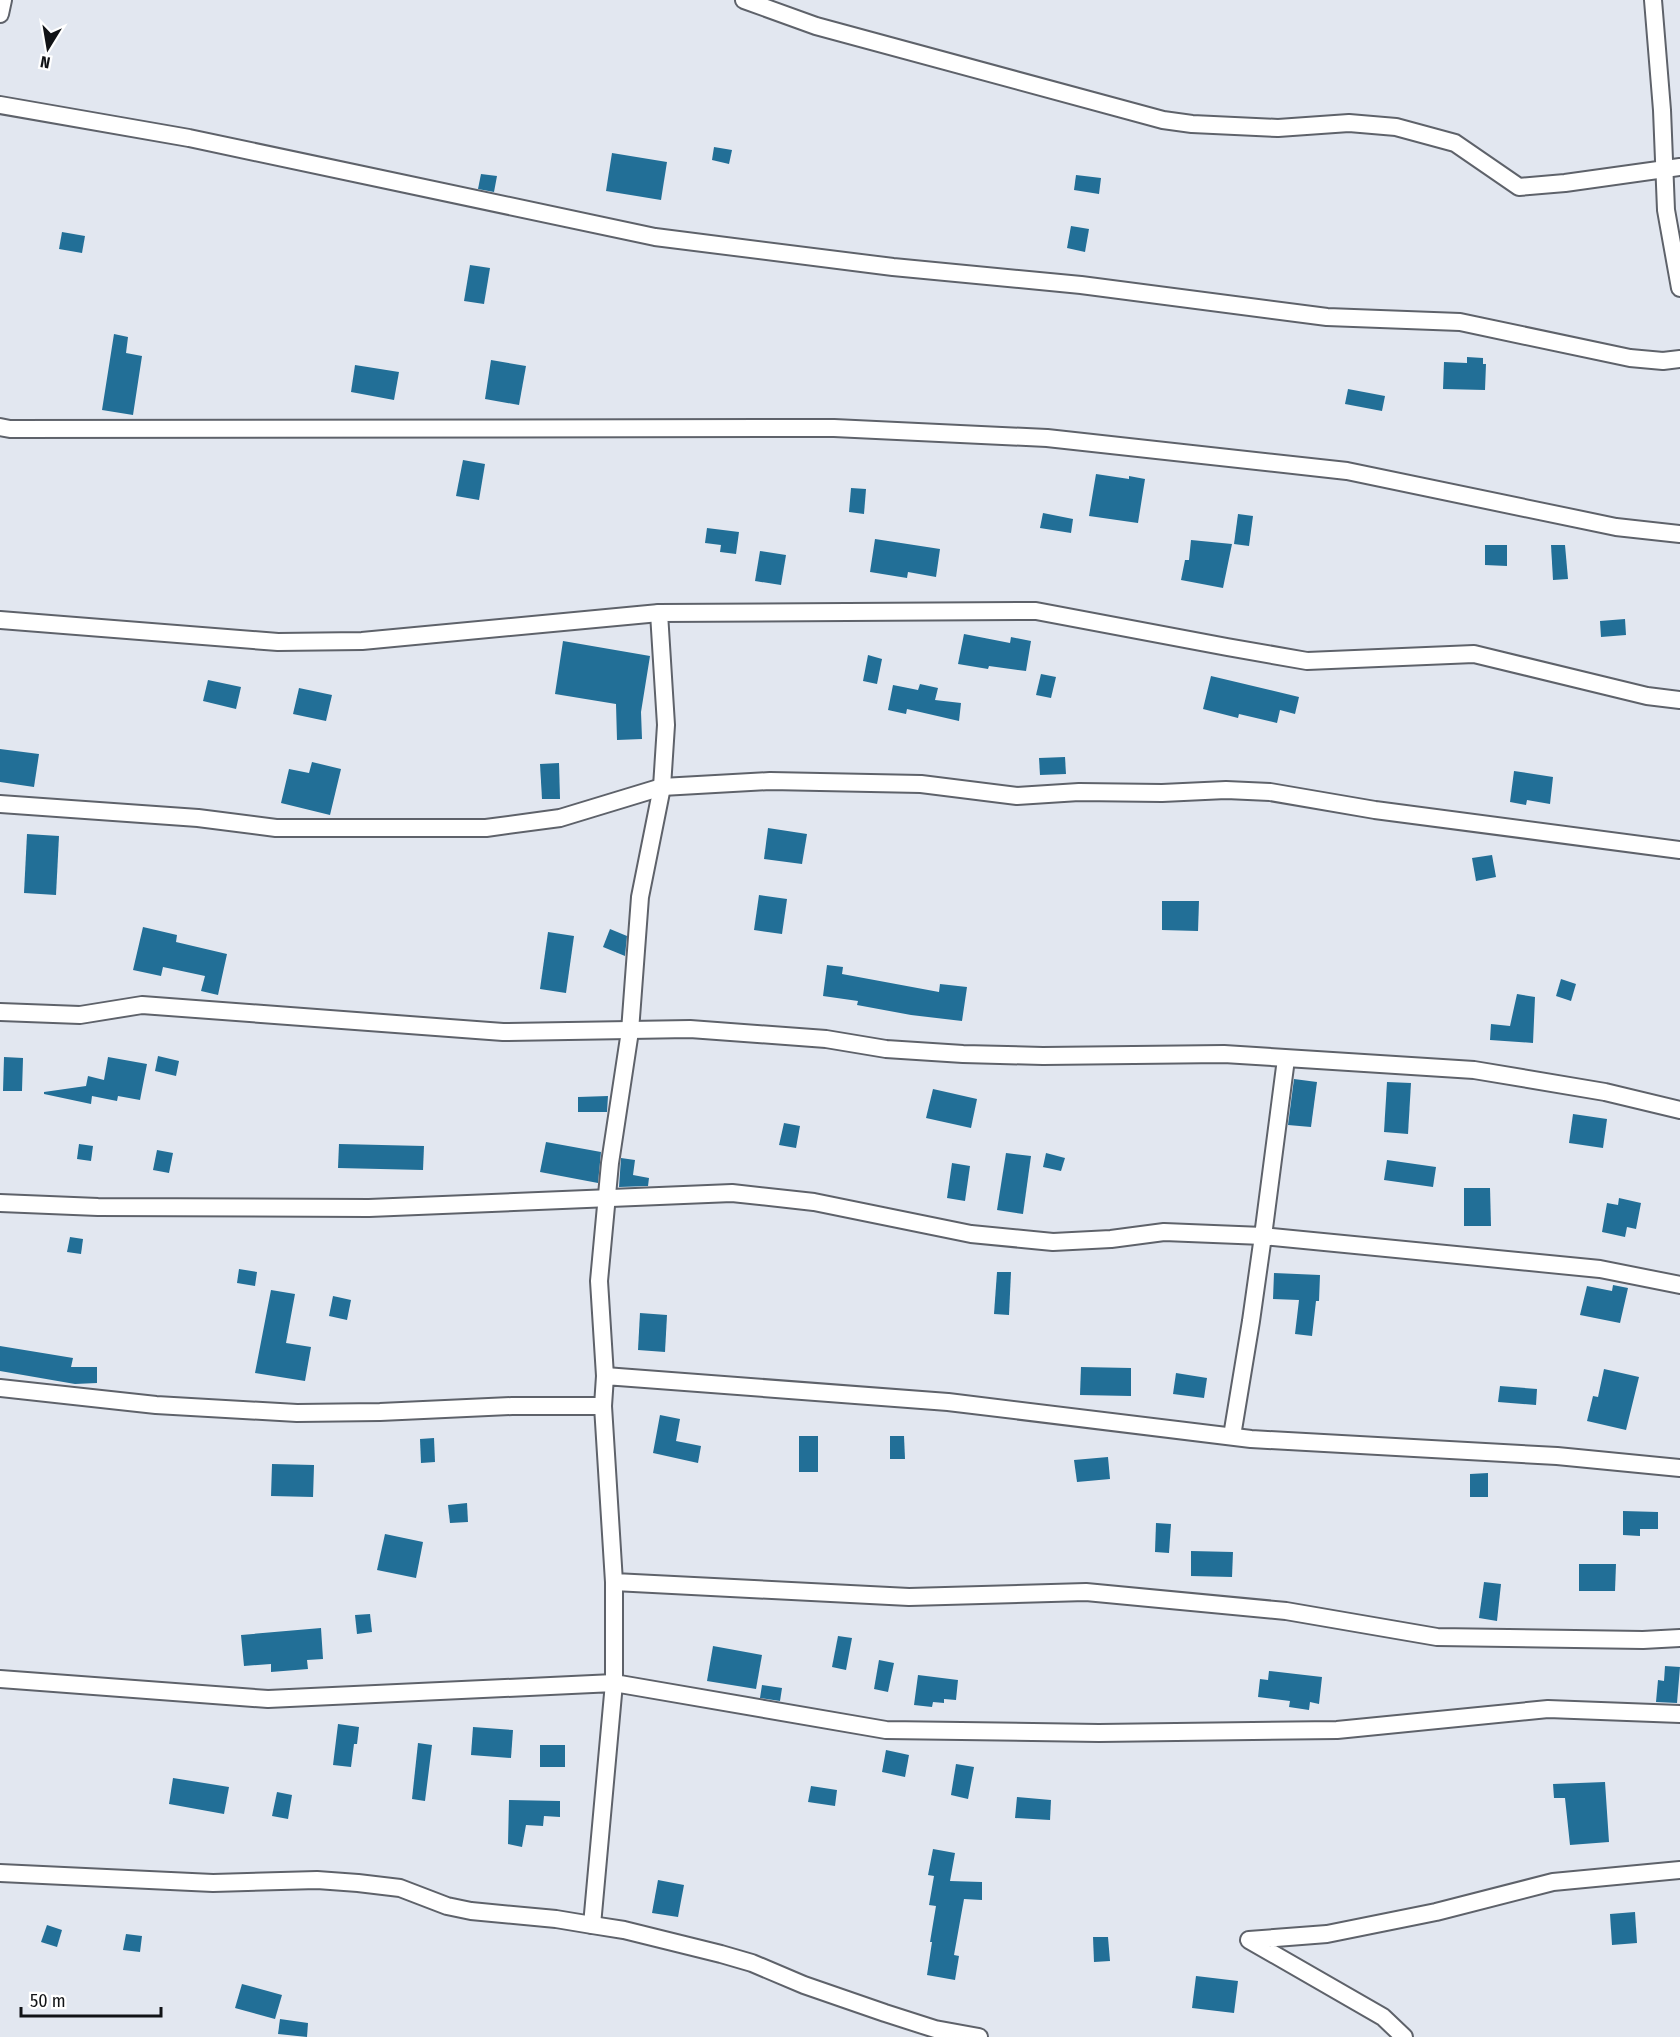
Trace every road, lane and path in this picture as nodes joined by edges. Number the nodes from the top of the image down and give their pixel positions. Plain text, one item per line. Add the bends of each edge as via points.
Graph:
1 (3, 0) edge
2 (744, 0) edge
3 (1653, 0) edge
4 (0, 14) edge
5 (0, 105) edge
6 (1673, 168) edge
7 (1680, 288) edge
8 (1680, 359) edge
9 (0, 427) edge
10 (1680, 534) edge
11 (658, 613) junction
12 (0, 620) edge
13 (1680, 700) edge
14 (662, 787) junction
15 (0, 804) edge
16 (1680, 850) edge
17 (0, 1012) edge
18 (630, 1030) junction
19 (1286, 1059) junction
20 (1680, 1110) edge
21 (607, 1199) junction
22 (0, 1203) edge
23 (1263, 1236) junction
24 (1680, 1285) edge
25 (605, 1376) junction
26 (0, 1388) edge
27 (603, 1406) junction
28 (1232, 1437) junction
29 (1680, 1468) edge
30 (614, 1582) junction
31 (1680, 1638) edge
32 (0, 1678) edge
33 (614, 1683) junction
34 (1680, 1714) edge
35 (1680, 1870) edge
36 (0, 1873) edge
37 (592, 1925) junction
38 (979, 2037) edge
39 (1404, 2037) edge

1 - 4 street
2 - 6 street via 816,26 1163,120 1278,128 1348,123 1396,127 1455,143 1519,187
3 - 6 street
5 - 8 street via 189,138 655,237 1328,317 1460,322 1630,357
6 - 7 street via 1666,210
9 - 10 street via 834,428 1047,438 1347,471 1616,527
11 - 12 street via 362,641 278,642
11 - 13 street via 1036,611 1307,661 1474,654 1647,696
11 - 14 street via 666,725
14 - 15 street via 560,818 486,828 276,828 198,818
14 - 16 street via 770,781 921,784 1017,796 1079,792 1270,792 1375,810
14 - 18 street via 640,897
17 - 18 street via 80,1015 142,1005 502,1032
18 - 19 street via 701,1030 826,1039 886,1049 963,1054 1224,1054
18 - 21 street
19 - 20 street via 1474,1070 1605,1092
19 - 23 street
21 - 22 street via 369,1208
21 - 23 street via 732,1193 814,1202 971,1234 1053,1242 1164,1232
21 - 25 street via 599,1281
23 - 24 street via 1600,1269
23 - 28 street
25 - 27 street
25 - 28 street via 948,1402
26 - 27 street via 156,1405 297,1413
27 - 30 street
28 - 29 street via 1557,1456
30 - 31 street via 909,1596 1086,1592 1286,1611 1437,1637
30 - 33 street
32 - 33 street via 268,1699
33 - 34 street via 886,1730 1337,1730 1548,1709
33 - 37 street
35 - 39 street via 1553,1882 1436,1912 1327,1934 1249,1940 1383,2017
36 - 37 street via 213,1883 358,1882 400,1888 471,1911
37 - 38 street via 721,1954 885,2013 935,2029

